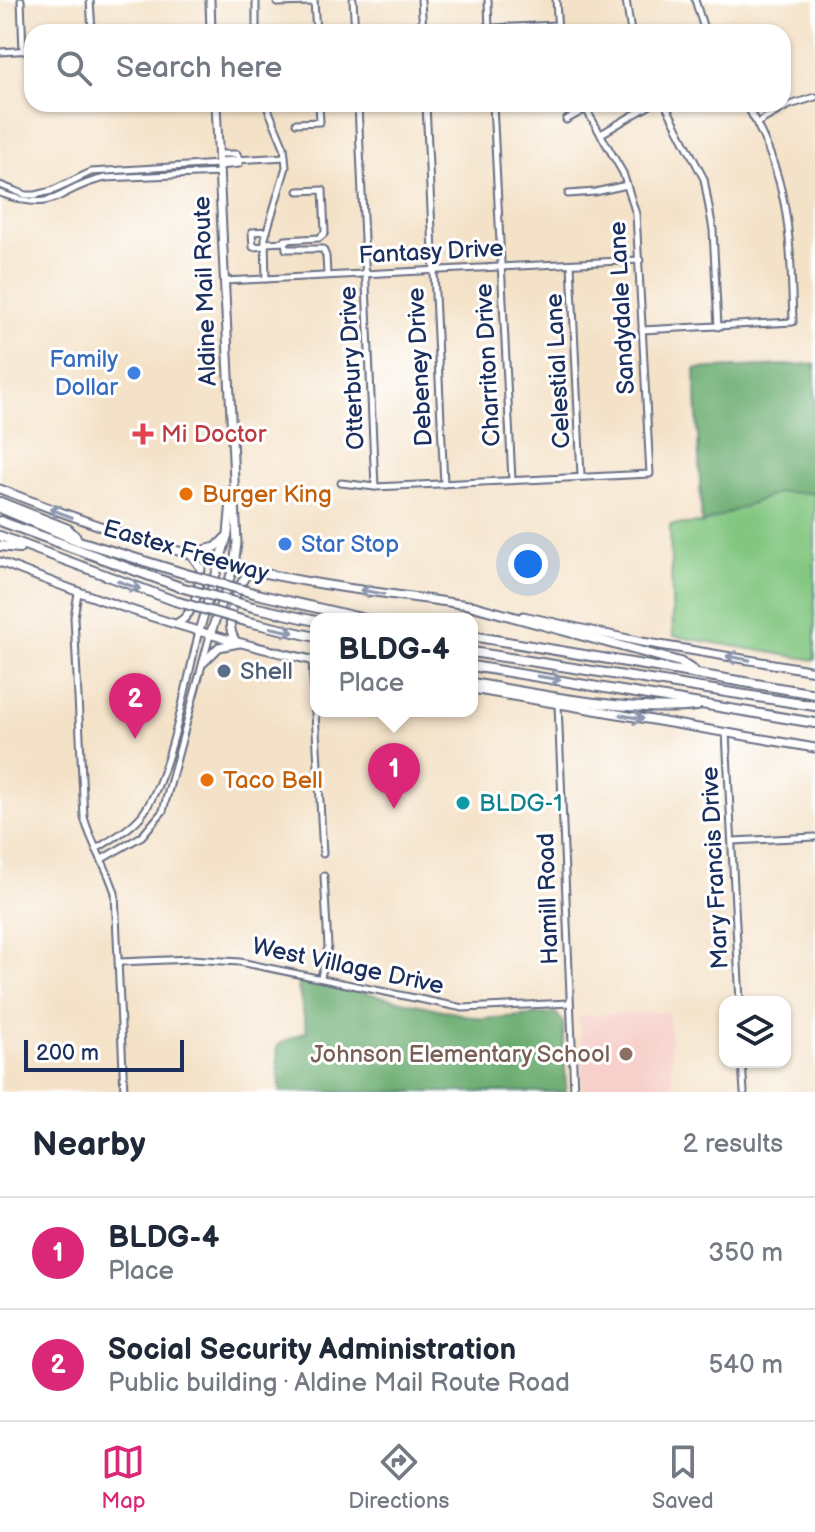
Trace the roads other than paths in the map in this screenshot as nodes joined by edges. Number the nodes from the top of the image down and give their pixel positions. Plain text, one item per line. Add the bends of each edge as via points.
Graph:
1 (21, 0) edge
2 (90, 0) edge
3 (210, 0) edge
4 (256, 0) edge
5 (278, 0) edge
6 (353, 0) edge
7 (421, 0) edge
8 (488, 0) edge
9 (556, 0) edge
10 (626, 0) edge
11 (695, 0) edge
12 (314, 1) edge
13 (92, 24) edge
14 (211, 24) edge
15 (256, 24) edge
16 (315, 24) edge
17 (354, 24) edge
18 (422, 24) edge
19 (489, 24) edge
20 (558, 24) edge
21 (630, 24) edge
22 (702, 24) edge
23 (23, 51) joint
24 (0, 52) edge
25 (815, 97) edge
26 (791, 105) edge
27 (216, 112) edge
28 (270, 112) edge
29 (319, 112) edge
30 (358, 112) edge
31 (426, 112) edge
32 (493, 112) edge
33 (576, 112) edge
34 (588, 112) edge
35 (638, 112) edge
36 (669, 112) edge
37 (751, 112) edge
38 (776, 112) edge
39 (566, 120) dead end
40 (296, 123) dead end
41 (757, 123) junction
42 (601, 134) junction
43 (285, 157) junction
44 (239, 160) junction
45 (219, 164) junction
46 (104, 170) junction
47 (105, 178) junction
48 (0, 185) edge
49 (627, 185) junction
50 (298, 191) dead end
51 (0, 193) edge
52 (568, 194) dead end
53 (35, 195) junction
54 (36, 203) junction
55 (267, 231) junction
56 (319, 238) junction
57 (286, 242) junction
58 (265, 245) junction
59 (319, 248) junction
60 (640, 260) junction
61 (571, 264) junction
62 (501, 266) junction
63 (433, 270) junction
64 (365, 273) junction
65 (327, 275) junction
66 (266, 279) junction
67 (223, 281) junction
68 (718, 327) junction
69 (642, 330) junction
70 (581, 476) junction
71 (233, 477) junction
72 (512, 480) junction
73 (341, 483) dead end
74 (444, 484) junction
75 (375, 487) junction
76 (0, 489) edge
77 (0, 502) edge
78 (0, 508) edge
79 (0, 521) edge
80 (228, 534) junction
81 (0, 536) edge
82 (79, 541) junction
83 (0, 546) edge
84 (30, 549) junction
85 (189, 552) junction
86 (0, 562) edge
87 (221, 562) junction
88 (234, 566) junction
89 (251, 569) junction
90 (78, 593) junction
91 (473, 606) junction
92 (339, 613) edge
93 (310, 620) edge
94 (178, 623) junction
95 (199, 631) junction
96 (210, 635) junction
97 (310, 636) edge
98 (478, 637) edge
99 (238, 641) junction
100 (478, 653) edge
101 (310, 659) edge
102 (204, 662) junction
103 (478, 667) edge
104 (815, 671) edge
105 (698, 674) junction
106 (186, 684) junction
107 (478, 687) edge
108 (478, 687) edge
109 (197, 688) junction
110 (815, 694) edge
111 (558, 704) junction
112 (710, 704) junction
113 (815, 706) edge
114 (317, 717) edge
115 (815, 723) edge
116 (726, 733) junction
117 (815, 748) edge
118 (167, 757) junction
119 (178, 760) junction
120 (133, 824) junction
121 (142, 836) junction
122 (815, 837) edge
123 (733, 841) junction
124 (96, 849) junction
125 (323, 854) dead end
126 (102, 859) junction
127 (324, 876) dead end
128 (119, 962) junction
129 (321, 977) junction
130 (740, 996) edge
131 (570, 1003) junction
132 (742, 1068) edge
133 (124, 1092) edge
134 (574, 1092) edge
135 (744, 1092) edge

1 - 23 street
2 - 13 street
3 - 14 main road
4 - 15 street
5 - 12 street
6 - 17 street
7 - 18 street
8 - 19 street
9 - 20 street
10 - 21 street
11 - 22 street
12 - 16 street
23 - 24 street
25 - 26 street
27 - 45 main road, Aldine Mail Route
28 - 43 street
29 - 40 street via 320,122
30 - 64 street, Otterbury Drive
31 - 63 street, Debeney Drive
32 - 62 street, Charriton Drive
33 - 39 street
34 - 42 street, Sandydale Lane
35 - 42 street
36 - 68 street via 704,179 713,230
37 - 41 street
38 - 41 street
41 - 68 street via 787,209 793,322
42 - 49 street, Sandydale Lane
43 - 44 street
43 - 55 street
44 - 45 street via 237,165
44 - 45 street via 237,154
45 - 46 street
45 - 47 street
45 - 67 main road, Aldine Mail Route
46 - 47 street
46 - 53 street
47 - 54 street
48 - 53 street
49 - 52 street
49 - 60 street, Sandydale Lane
50 - 56 street via 323,190 325,231
51 - 54 street
53 - 54 street
55 - 58 street
55 - 58 street via 252,232 253,247
56 - 57 street
56 - 59 street
57 - 58 street
57 - 59 street via 286,249
58 - 66 street
59 - 65 street via 325,253
60 - 61 street, Fantasy Drive
60 - 69 street, Sandydale Lane
61 - 62 street, Fantasy Drive
61 - 70 street, Celestial Lane
62 - 63 street, Fantasy Drive
62 - 72 street, Charriton Drive
63 - 64 street, Fantasy Drive
63 - 74 street, Debeney Drive
64 - 65 street, Fantasy Drive
64 - 75 street, Otterbury Drive
65 - 66 street, Fantasy Drive
66 - 67 street, Fantasy Drive
67 - 71 main road, Aldine Mail Route
68 - 69 street
69 - 70 street, Sandydale Lane via 650,474
70 - 72 street
71 - 80 main road, Aldine Mail Route
71 - 88 main road, Aldine Mail Route
72 - 74 street
73 - 75 street
74 - 75 street
85 -> 76 main road via 83,522
77 - 82 highway via 68,529
78 - 82 highway, Eastex Freeway
79 - 93 highway, bridge via 180,587
80 - 85 main road via 214,548
80 - 87 main road, Aldine Mail Route
81 - 84 highway, Eastex Freeway
82 - 92 highway, Eastex Freeway, bridge
83 - 84 highway
84 -> 97 highway, Eastex Freeway, bridge via 175,601
85 - 87 main road
85 - 94 main road via 201,568 199,584 194,604
86 - 90 main road
87 - 88 main road
87 - 95 main road, Aldine Mail Route
88 - 89 main road
88 - 96 main road, Aldine Mail Route
91 -> 89 main road
89 - 99 main road via 232,612 230,632
90 - 94 main road
90 - 124 street via 74,617 84,817
104 -> 91 main road
91 - 105 highway via 680,662
94 - 95 main road
95 - 96 main road
95 - 106 street
96 - 99 main road
96 - 102 street
98 - 105 highway
99 - 101 main road
99 - 102 main road via 219,647
100 - 113 highway
102 - 109 street
103 -> 112 highway
105 - 110 highway
106 - 109 street
106 - 118 street
107 - 112 highway via 621,705
108 - 111 main road
109 - 119 street
111 -> 116 main road
111 - 131 street, Hamill Road
112 - 115 highway
114 - 125 street
116 - 117 main road
116 - 123 street, Mary Francis Drive
118 - 119 street
118 - 120 street via 150,803
119 - 121 street via 163,811
120 - 121 street
120 - 124 street
121 - 126 street
122 - 123 street
123 - 130 street, Mary Francis Drive
124 - 126 street
126 - 128 street via 115,893
127 - 129 street via 328,947
128 - 129 street, West Village Drive via 220,959
128 - 133 street
129 - 131 street, West Village Drive via 463,1008
131 - 134 street, Hamill Road
132 - 135 street

